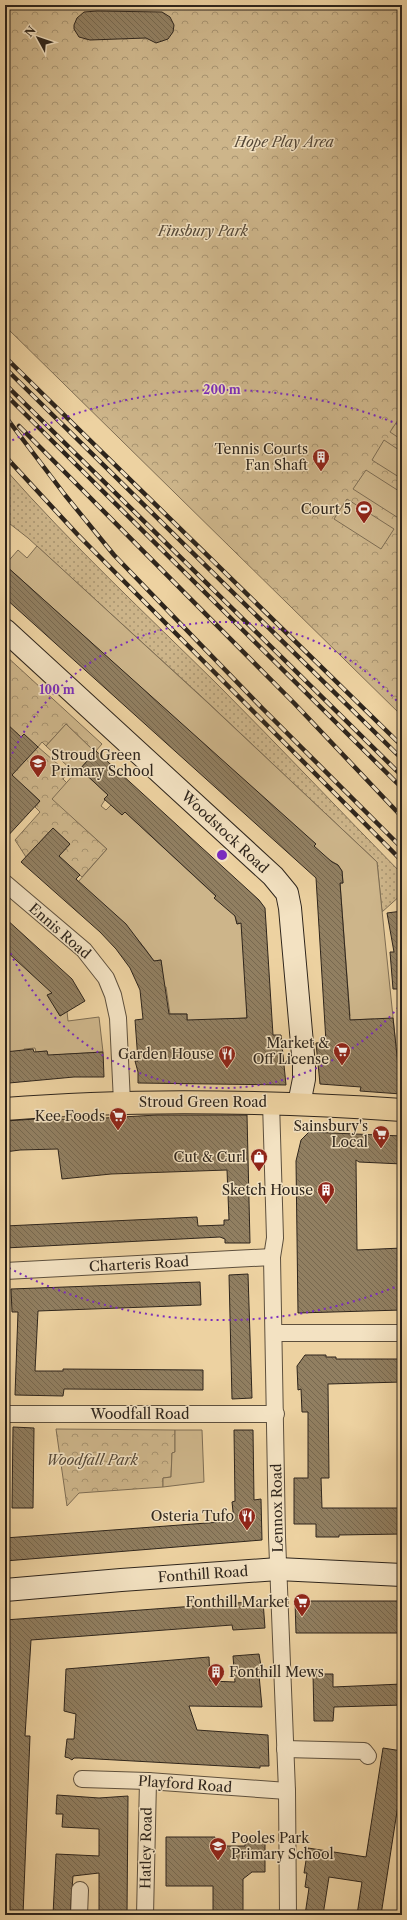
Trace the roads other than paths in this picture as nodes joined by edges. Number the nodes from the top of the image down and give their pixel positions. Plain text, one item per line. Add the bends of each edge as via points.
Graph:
1 (5, 630) edge
2 (5, 883) edge
3 (122, 1102) junction
4 (271, 1102) junction
5 (299, 1104) junction
6 (5, 1109) edge
7 (402, 1110) edge
8 (272, 1257) junction
9 (5, 1271) edge
10 (275, 1333) junction
11 (402, 1333) edge
12 (5, 1414) edge
13 (276, 1414) junction
14 (278, 1569) junction
15 (402, 1575) edge
16 (5, 1590) edge
17 (285, 1749) junction
18 (368, 1756) dead end
19 (82, 1779) dead end
20 (148, 1781) junction
21 (287, 1791) junction
22 (80, 1890) dead end
23 (79, 1915) edge
24 (145, 1915) edge
25 (288, 1915) edge

1 - 5 main road, Woodstock Road via 273,876 287,893 304,1059 304,1079
2 - 3 street, Ennis Road via 84,950 106,978 118,1018
3 - 4 main road, Stroud Green Road
3 - 6 main road, Stroud Green Road
4 - 5 main road, Stroud Green Road
4 - 8 street, Lennox Road via 275,1238
5 - 7 main road, Stroud Green Road
8 - 9 street, Charteris Road
8 - 10 street, Lennox Road
10 - 11 street
10 - 13 street, Lennox Road
12 - 13 street, Woodfall Road
13 - 14 street, Lennox Road
14 - 15 main road, Fonthill Road
14 - 16 main road, Fonthill Road
14 - 17 street, Lennox Road
17 - 18 street via 364,1751
17 - 21 street, Lennox Road
19 - 20 street, Playford Road
20 - 21 street, Playford Road
20 - 24 street, Hatley Road
21 - 25 street, Lennox Road
22 - 23 street

